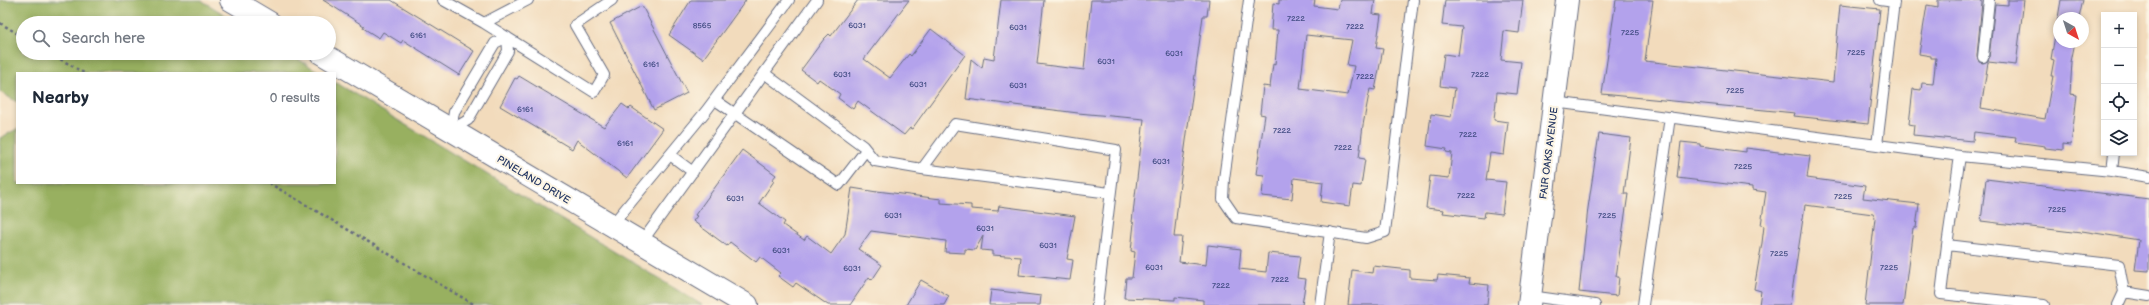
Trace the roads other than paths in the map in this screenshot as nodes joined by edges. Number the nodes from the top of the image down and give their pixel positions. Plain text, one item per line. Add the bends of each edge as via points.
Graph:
1 (231, 0) edge
2 (443, 0) edge
3 (528, 0) edge
4 (612, 0) edge
5 (789, 0) edge
6 (817, 0) edge
7 (1249, 0) edge
8 (1413, 0) edge
9 (1567, 0) edge
10 (1880, 0) edge
11 (1989, 0) edge
12 (258, 16) edge
13 (484, 23) junction
14 (507, 37) junction
15 (1983, 57) dead end
16 (333, 60) edge
17 (764, 73) junction
18 (715, 100) junction
19 (1554, 102) junction
20 (735, 112) junction
21 (1670, 117) junction
22 (451, 130) junction
23 (1877, 145) junction
24 (866, 150) junction
25 (670, 155) junction
26 (1960, 156) junction
27 (2114, 156) edge
28 (922, 168) junction
29 (2112, 171) junction
30 (693, 172) junction
31 (2149, 177) edge
32 (1110, 193) junction
33 (612, 225) junction
34 (1330, 232) junction
35 (641, 243) junction
36 (1947, 245) junction
37 (2124, 292) junction
38 (2149, 296) edge
39 (1529, 300) edge
40 (747, 305) edge
41 (1097, 305) edge
42 (1320, 305) edge
43 (1595, 305) edge
44 (1643, 305) edge
45 (2044, 305) edge
46 (2118, 305) edge

1 - 12 street
2 - 13 lane
3 - 13 lane
4 - 14 lane via 575,25 604,75 594,92
5 - 18 lane
6 - 17 lane
7 - 34 lane via 1223,199 1236,218
8 - 34 lane via 1385,232 1366,238
9 - 19 street, FAIR OAKS AVENUE
10 - 23 lane via 1894,2
11 - 15 lane
13 - 14 lane
14 - 22 lane via 495,43 454,112
14 - 22 lane via 508,51 468,120
16 - 22 street, PINELAND DRIVE
17 - 20 lane
17 - 24 lane
18 - 20 lane
18 - 25 lane
19 - 21 lane
19 - 39 street, FAIR OAKS AVENUE
20 - 24 lane via 839,185
20 - 30 lane
21 - 23 lane
21 - 44 lane
22 - 33 street, PINELAND DRIVE
23 - 26 lane
24 - 28 lane via 875,161
25 - 30 lane
25 - 33 lane
26 - 29 lane
26 - 36 lane
27 - 29 lane
28 - 32 lane
28 - 32 lane via 955,124 1116,150
29 - 31 lane
30 - 35 lane
32 - 41 lane
33 - 35 street, PINELAND DRIVE
34 - 42 lane
35 - 40 street, PINELAND DRIVE
36 - 37 lane via 2119,265
36 - 45 lane via 1940,294
37 - 38 lane
37 - 46 lane
39 - 43 lane

